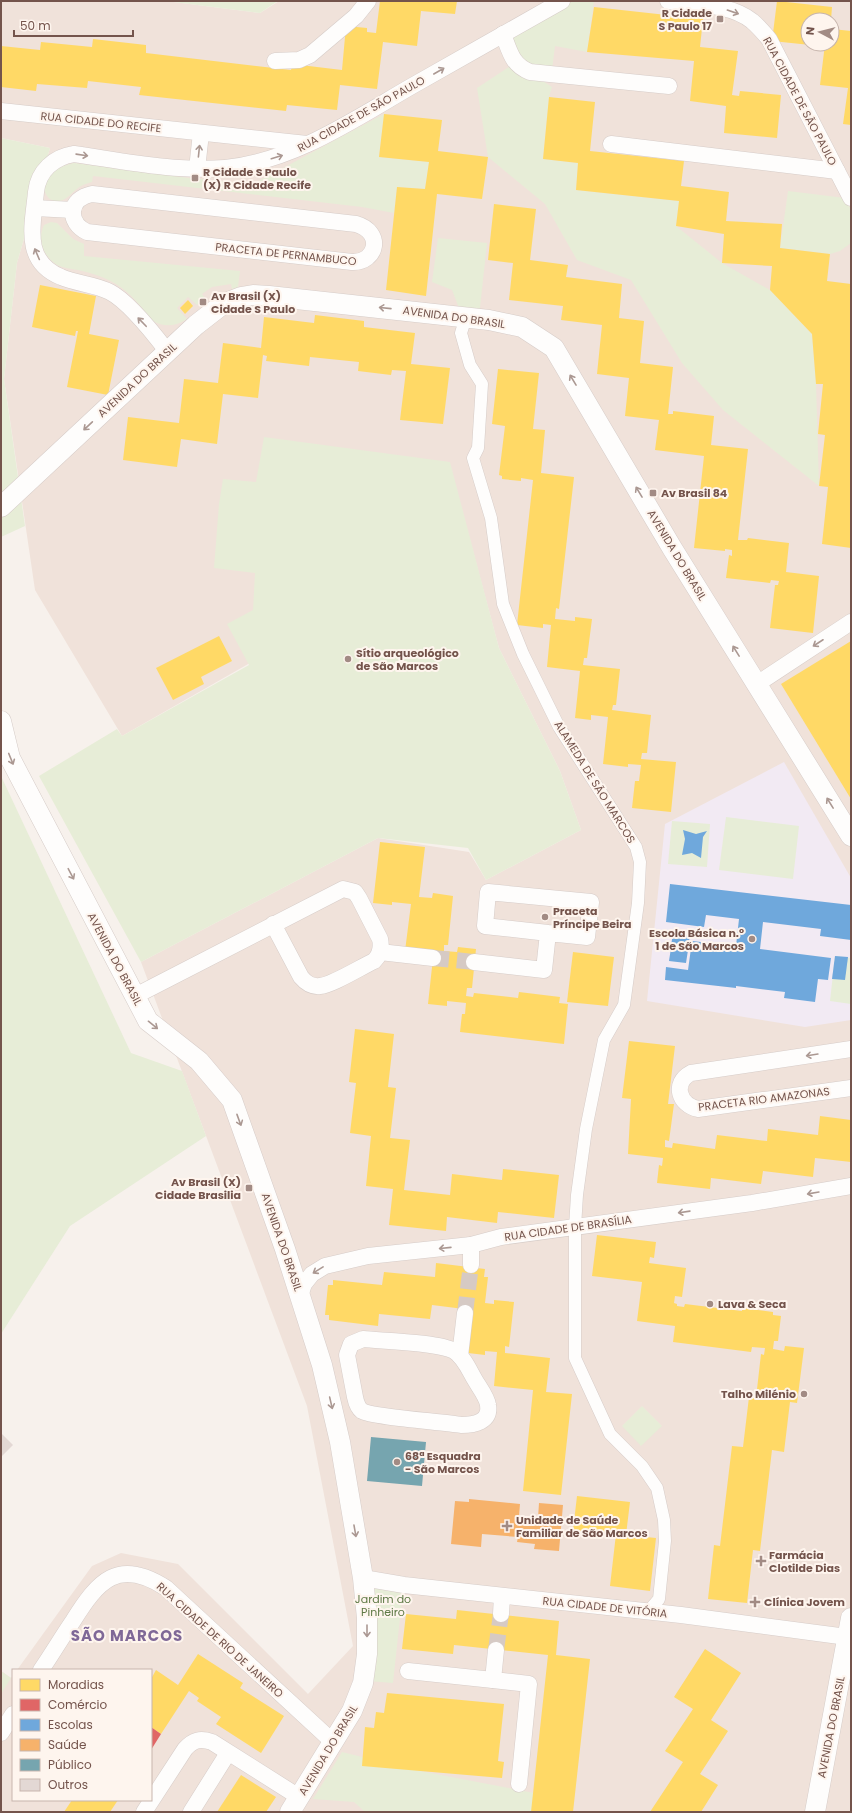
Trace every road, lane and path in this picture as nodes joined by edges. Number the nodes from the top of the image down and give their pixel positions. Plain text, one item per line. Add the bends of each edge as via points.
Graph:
1 (368, 1) edge
2 (562, 1) edge
3 (668, 1) edge
4 (503, 34) junction
5 (275, 61) dead end
6 (669, 86) dead end
7 (1, 111) edge
8 (201, 132) junction
9 (307, 144) junction
10 (611, 144) dead end
11 (197, 168) junction
12 (837, 171) junction
13 (851, 198) edge
14 (35, 208) junction
15 (73, 210) junction
16 (466, 317) junction
17 (167, 351) junction
18 (1, 507) edge
19 (851, 622) edge
20 (757, 684) junction
21 (1, 721) edge
22 (851, 836) edge
23 (273, 924) junction
24 (548, 933) junction
25 (380, 952) junction
26 (433, 958) tunnel mouth
27 (474, 962) tunnel mouth
28 (135, 996) junction
29 (851, 1049) edge
30 (851, 1088) edge
31 (851, 1186) edge
32 (575, 1228) junction
33 (471, 1245) junction
34 (471, 1265) tunnel mouth
35 (300, 1296) junction
36 (465, 1313) tunnel mouth
37 (460, 1356) junction
38 (363, 1578) junction
39 (502, 1596) junction
40 (648, 1612) junction
41 (501, 1614) tunnel mouth
42 (849, 1627) edge
43 (496, 1650) tunnel mouth
44 (42, 1669) edge
45 (408, 1671) dead end
46 (493, 1680) junction
47 (12, 1716) edge
48 (1, 1733) edge
49 (334, 1742) junction
50 (228, 1753) junction
51 (519, 1784) dead end
52 (152, 1800) edge
53 (151, 1801) edge
54 (295, 1805) edge
55 (144, 1812) edge
56 (190, 1812) edge
57 (815, 1812) edge

1 - 5 street via 356,16 310,55 299,60
2 - 4 street, RUA CIDADE DE SÃO PAULO
3 -> 12 street, RUA CIDADE DE SÃO PAULO via 731,10 752,21 769,39
4 - 6 street via 515,63 530,72
9 -> 4 street, RUA CIDADE DE SÃO PAULO
7 - 8 street, RUA CIDADE DO RECIFE
8 - 9 street, RUA CIDADE DO RECIFE
11 -> 8 street
11 -> 9 street, RUA CIDADE DE SÃO PAULO via 225,168 278,158
10 - 12 street
14 -> 11 street, RUA CIDADE DE SÃO PAULO via 36,188 40,177 50,164 62,156 74,154 158,166
12 - 13 street, RUA CIDADE DE SÃO PAULO
14 - 15 street
17 -> 14 street, RUA CIDADE DE SÃO PAULO via 111,292 98,286 61,277 45,267 37,257 32,240
15 - 15 street, PRACETA DE PERNAMBUCO via 73,218 77,225 87,232 352,262 365,260 374,245 374,237 370,231 356,224 92,194 81,198
16 -> 17 street, AVENIDA DO BRASIL via 253,295 241,297 215,309
20 -> 16 street, AVENIDA DO BRASIL via 672,548 554,348 522,328
16 - 32 street, ALAMEDA DE SÃO MARCOS via 461,333 470,365 482,384 478,448 473,458 491,518 503,604 523,654 560,727 636,847 640,862 638,903 624,1005 604,1040 586,1128
17 -> 18 street, AVENIDA DO BRASIL
19 -> 20 street
22 -> 20 street, AVENIDA DO BRASIL
21 -> 28 street, AVENIDA DO BRASIL via 10,758
23 - 25 street via 301,977 311,985 325,985 374,961
23 - 25 street via 343,889 350,890 359,898 380,939
23 - 28 street
24 - 24 street via 485,926 488,892 591,902 587,937
24 - 27 street via 544,970
25 - 26 street
28 -> 35 street, AVENIDA DO BRASIL via 148,1020 199,1061 232,1100
29 -> 30 street, PRACETA RIO AMAZONAS via 691,1073 682,1081 680,1094 686,1104 698,1109
31 -> 32 street, RUA CIDADE DE BRASÍLIA
32 - 33 street, RUA CIDADE DE BRASÍLIA via 501,1237
32 - 40 street, ALAMEDA DE SÃO MARCOS via 575,1358 610,1434 642,1466 657,1488 664,1520 659,1599
33 - 34 street
33 -> 35 street, RUA CIDADE DE BRASÍLIA via 368,1256 325,1266 312,1274 304,1284
35 -> 38 street, AVENIDA DO BRASIL via 322,1365 340,1442
36 - 37 street
37 - 37 street via 448,1348 439,1346 357,1340 351,1344 347,1355 357,1404 361,1410 372,1414 472,1425 481,1422 487,1414 488,1404
38 - 39 street, RUA CIDADE DE VITÓRIA
38 -> 49 street, AVENIDA DO BRASIL via 367,1618 366,1670 360,1694
39 - 40 street, RUA CIDADE DE VITÓRIA
39 - 41 street
40 - 42 street, RUA CIDADE DE VITÓRIA
42 - 57 street, AVENIDA DO BRASIL
43 - 46 street
44 - 49 street, RUA CIDADE DE RIO DE JANEIRO via 88,1598 104,1581 124,1575 145,1577 166,1588
45 - 46 street
46 - 51 street via 529,1684
47 - 48 street
49 - 54 street, AVENIDA DO BRASIL
50 - 52 street via 212,1742 197,1740 190,1743
50 - 54 street
50 - 56 street
53 - 55 street

